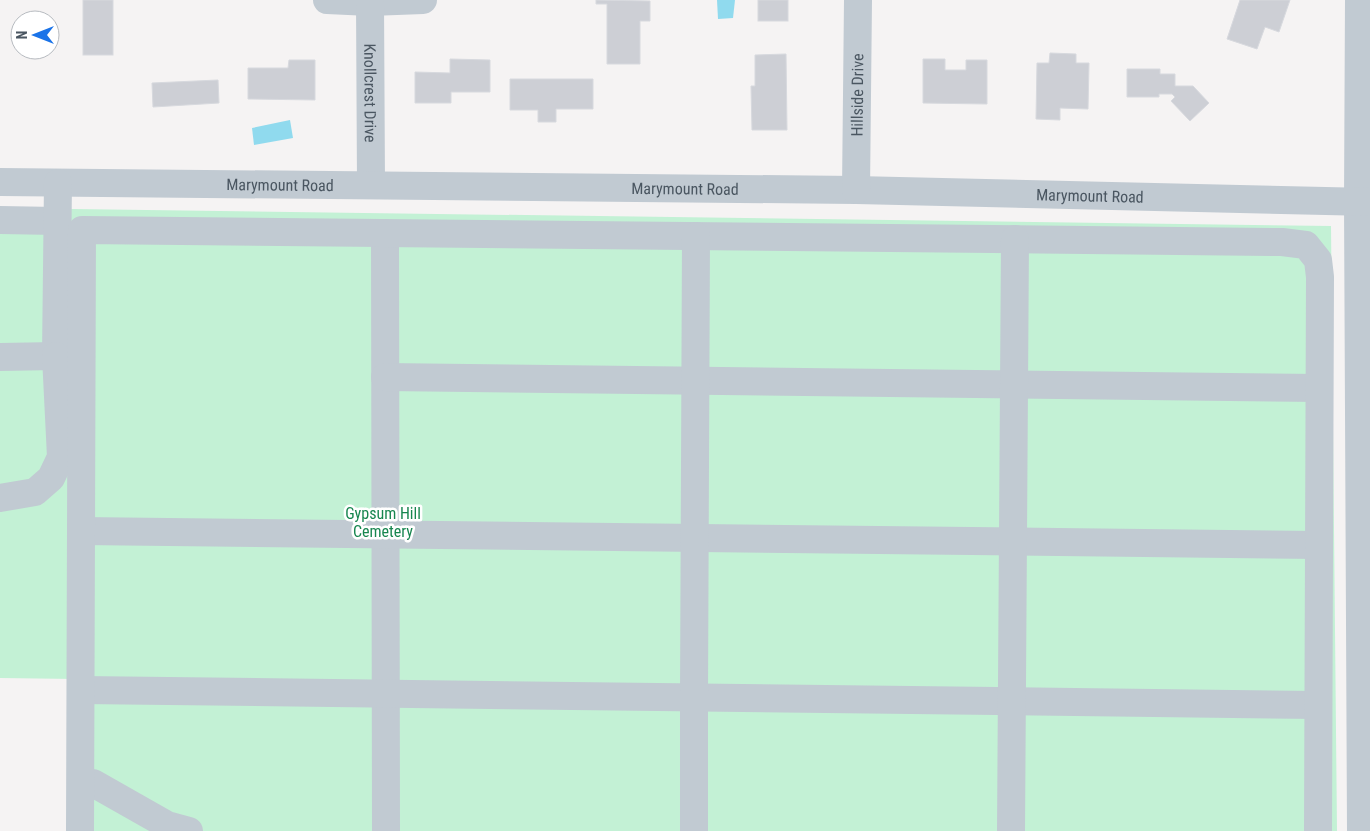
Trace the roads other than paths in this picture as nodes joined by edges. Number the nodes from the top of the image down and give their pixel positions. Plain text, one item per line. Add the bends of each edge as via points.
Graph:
1 (327, 0) edge
2 (423, 0) edge
3 (858, 0) edge
4 (1359, 0) edge
5 (370, 2) junction
6 (0, 182) edge
7 (58, 183) junction
8 (371, 185) junction
9 (856, 190) junction
10 (1364, 202) edge
11 (0, 220) edge
12 (57, 221) junction
13 (385, 233) junction
14 (696, 236) junction
15 (1015, 239) junction
16 (56, 356) junction
17 (0, 357) edge
18 (386, 377) junction
19 (696, 381) junction
20 (1014, 384) junction
21 (1319, 388) junction
22 (0, 498) edge
23 (81, 531) junction
24 (386, 535) junction
25 (695, 538) junction
26 (1012, 542) junction
27 (1319, 545) junction
28 (80, 690) junction
29 (386, 693) junction
30 (694, 697) junction
31 (1011, 701) junction
32 (1318, 705) junction
33 (93, 783) dead end
34 (80, 831) edge
35 (189, 831) edge
36 (386, 831) edge
37 (694, 831) edge
38 (1011, 831) edge
39 (1318, 831) edge
40 (1360, 831) edge

1 - 5 street
2 - 5 street
3 - 9 street, Hillside Drive
4 - 10 street
5 - 8 street, Knollcrest Drive
6 - 7 street, Marymount Road
7 - 8 street, Marymount Road
7 - 12 street
8 - 9 street, Marymount Road
9 - 10 street, Marymount Road
10 - 40 street
11 - 12 street
12 - 16 street
13 - 14 street
13 - 18 street
13 - 23 street via 82,230
14 - 15 street
14 - 19 street
15 - 20 street
15 - 21 street via 1282,242 1306,245 1318,260 1320,277
16 - 17 street
16 - 22 street via 61,457 52,478 35,492
18 - 19 street
18 - 24 street
19 - 20 street
19 - 25 street
20 - 21 street
20 - 26 street
21 - 27 street
23 - 24 street
23 - 28 street
24 - 25 street
24 - 29 street
25 - 26 street
25 - 30 street
26 - 27 street
26 - 31 street
27 - 32 street
28 - 29 street
28 - 34 street
29 - 30 street
29 - 36 street
30 - 31 street
30 - 37 street
31 - 32 street
31 - 38 street
32 - 39 street
33 - 35 street via 167,825

